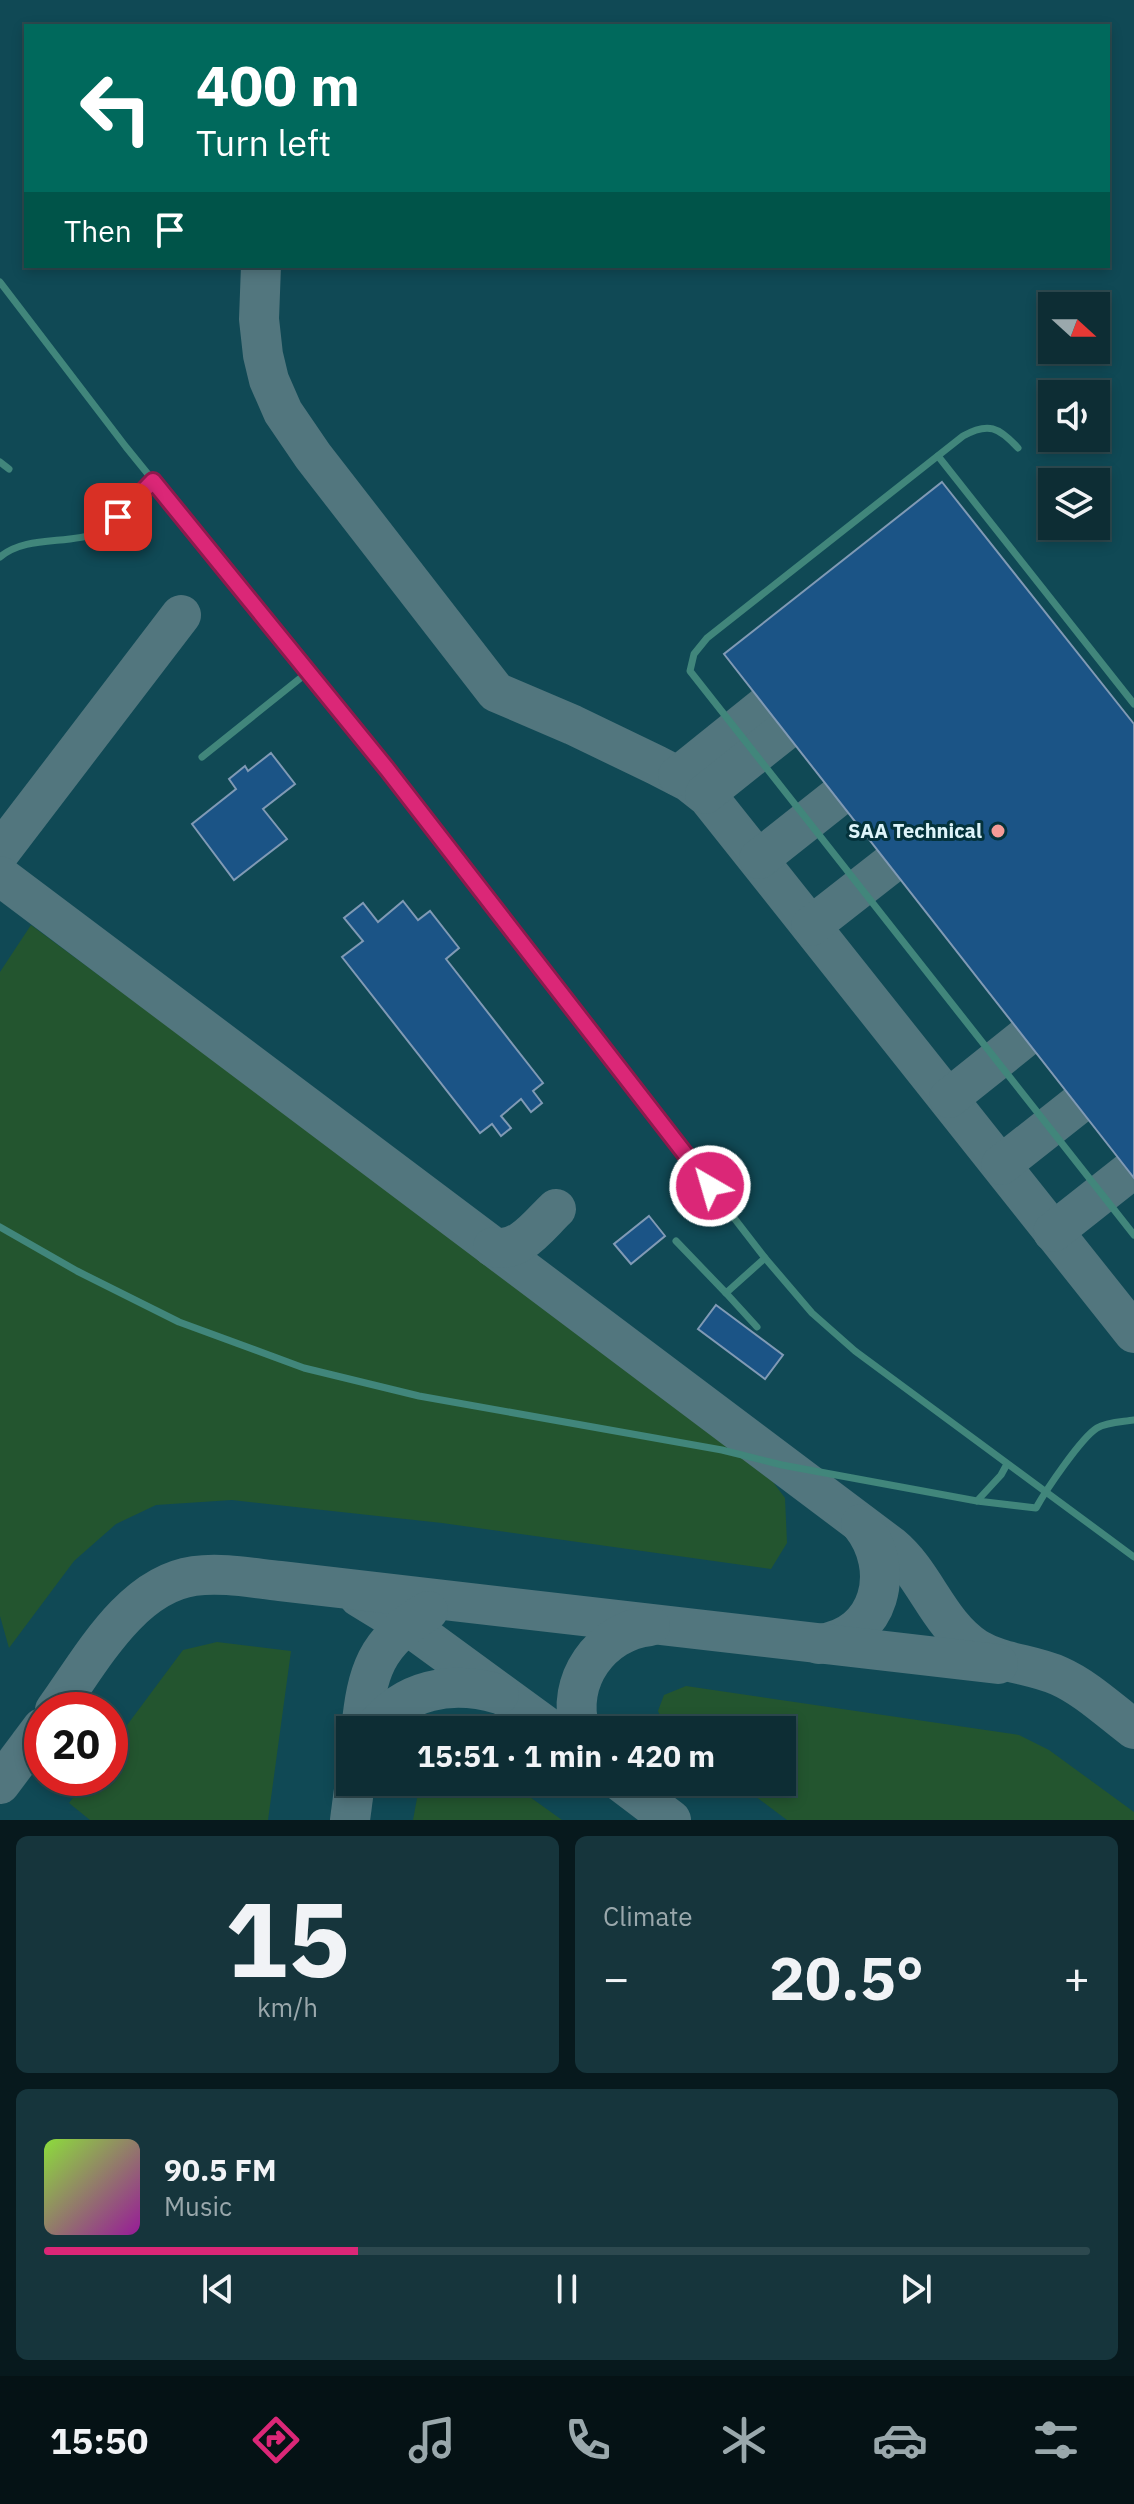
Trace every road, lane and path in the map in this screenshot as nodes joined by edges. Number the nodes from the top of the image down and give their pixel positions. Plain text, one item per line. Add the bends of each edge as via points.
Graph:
1 (0, 282) edge
2 (1018, 448) dead end
3 (938, 456) junction
4 (0, 462) edge
5 (9, 469) dead end
6 (153, 481) junction
7 (0, 557) edge
8 (308, 672) junction
9 (1134, 704) edge
10 (202, 757) dead end
11 (0, 1227) edge
12 (1134, 1235) edge
13 (676, 1241) dead end
14 (765, 1258) junction
15 (726, 1293) junction
16 (757, 1327) dead end
17 (1134, 1420) edge
18 (1007, 1464) junction
19 (1044, 1493) junction
20 (977, 1501) junction
21 (1134, 1557) edge

1 - 6 lane
2 - 3 lane via 990,427 976,429
3 - 9 lane
3 - 12 lane via 707,638 694,654 690,671
4 - 5 lane
6 - 7 lane via 101,532 29,544
6 - 8 lane
8 - 10 lane
8 - 14 lane
11 - 20 lane via 169,1317 304,1368 419,1396
13 - 15 lane
14 - 15 lane
14 - 18 lane via 832,1333
15 - 16 lane
17 - 19 lane via 1092,1432
18 - 19 lane
18 - 20 lane
19 - 20 lane via 1036,1508
19 - 21 lane

